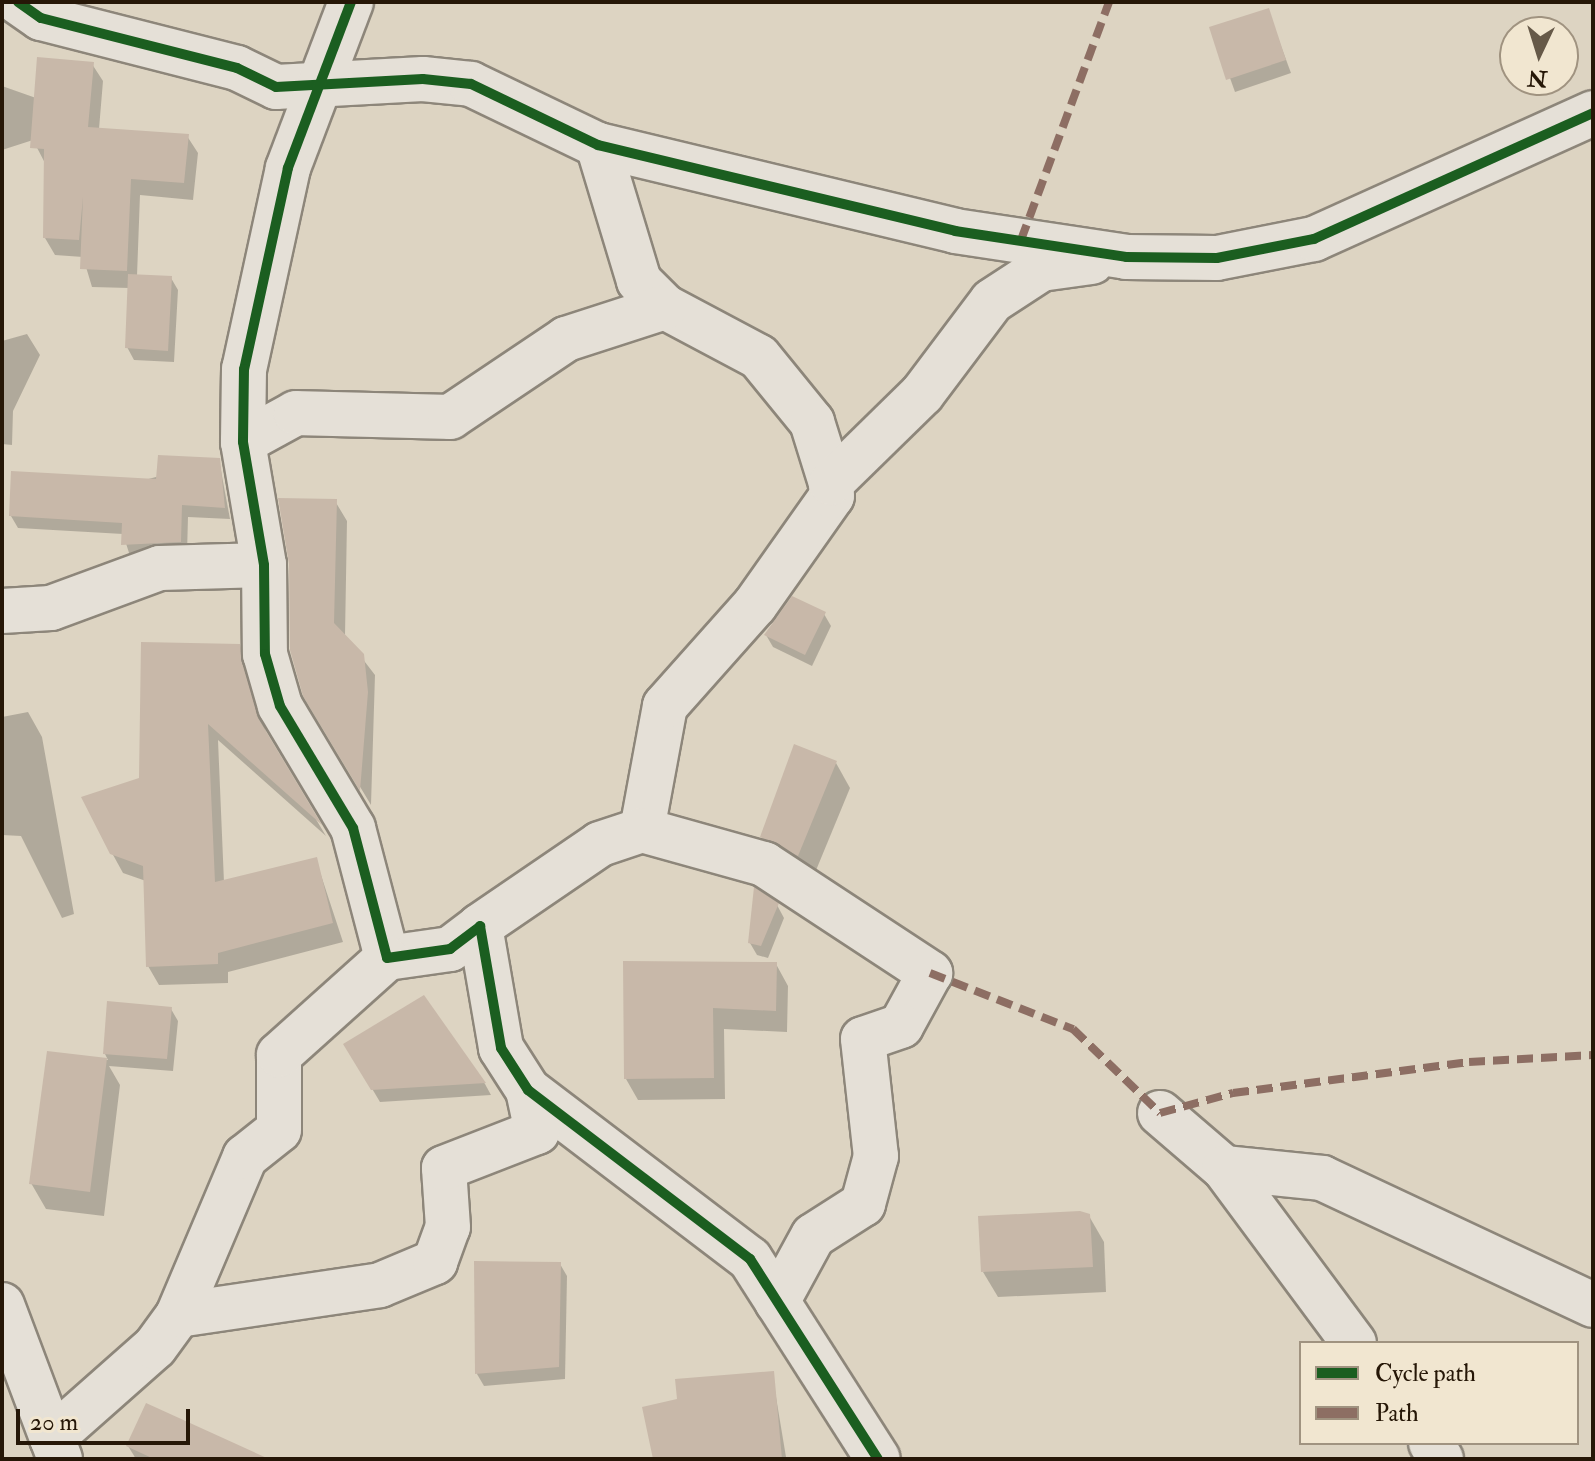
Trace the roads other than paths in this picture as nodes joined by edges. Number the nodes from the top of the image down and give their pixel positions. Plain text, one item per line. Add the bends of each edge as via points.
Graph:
1 (351, 2) edge
2 (20, 15) edge
3 (314, 87) junction
4 (1593, 113) edge
5 (598, 145) junction
6 (1126, 257) junction
7 (665, 307) junction
8 (243, 442) junction
9 (831, 483) junction
10 (264, 565) junction
11 (2, 611) edge
12 (642, 830) junction
13 (480, 926) junction
14 (387, 958) junction
15 (528, 1090) junction
16 (1160, 1113) dead end
17 (1224, 1168) junction
18 (777, 1302) junction
19 (2, 1305) edge
20 (1593, 1305) edge
21 (178, 1315) junction
22 (1353, 1341) edge
23 (56, 1448) edge
24 (878, 1459) edge

1 - 3 street
2 - 3 street via 237,68 276,87
3 - 5 street via 423,79 471,84
3 - 8 street via 244,369
4 - 6 street via 1314,239 1217,258
5 - 6 street via 955,231
5 - 7 street via 639,281
6 - 9 street via 1041,269 992,301 922,394
7 - 8 street via 566,339 450,417 296,413
7 - 9 street via 759,357 812,422
8 - 10 street
9 - 12 street via 832,496 755,605 665,706
10 - 11 street via 160,568 51,608
10 - 14 street via 265,654 280,706 353,828
12 - 13 street via 600,844
12 - 18 street via 764,864 930,973 901,1026 863,1039 876,1156 863,1204 813,1236
13 - 14 street via 450,949
13 - 15 street via 501,1048
14 - 21 street via 279,1055 279,1130 245,1157
15 - 18 street via 739,1250
15 - 21 street via 537,1132 444,1168 448,1227 435,1262 380,1285
16 - 17 street
17 - 20 street via 1322,1178 1450,1232
17 - 22 street
18 - 24 street
19 - 23 street
21 - 23 street via 155,1347

